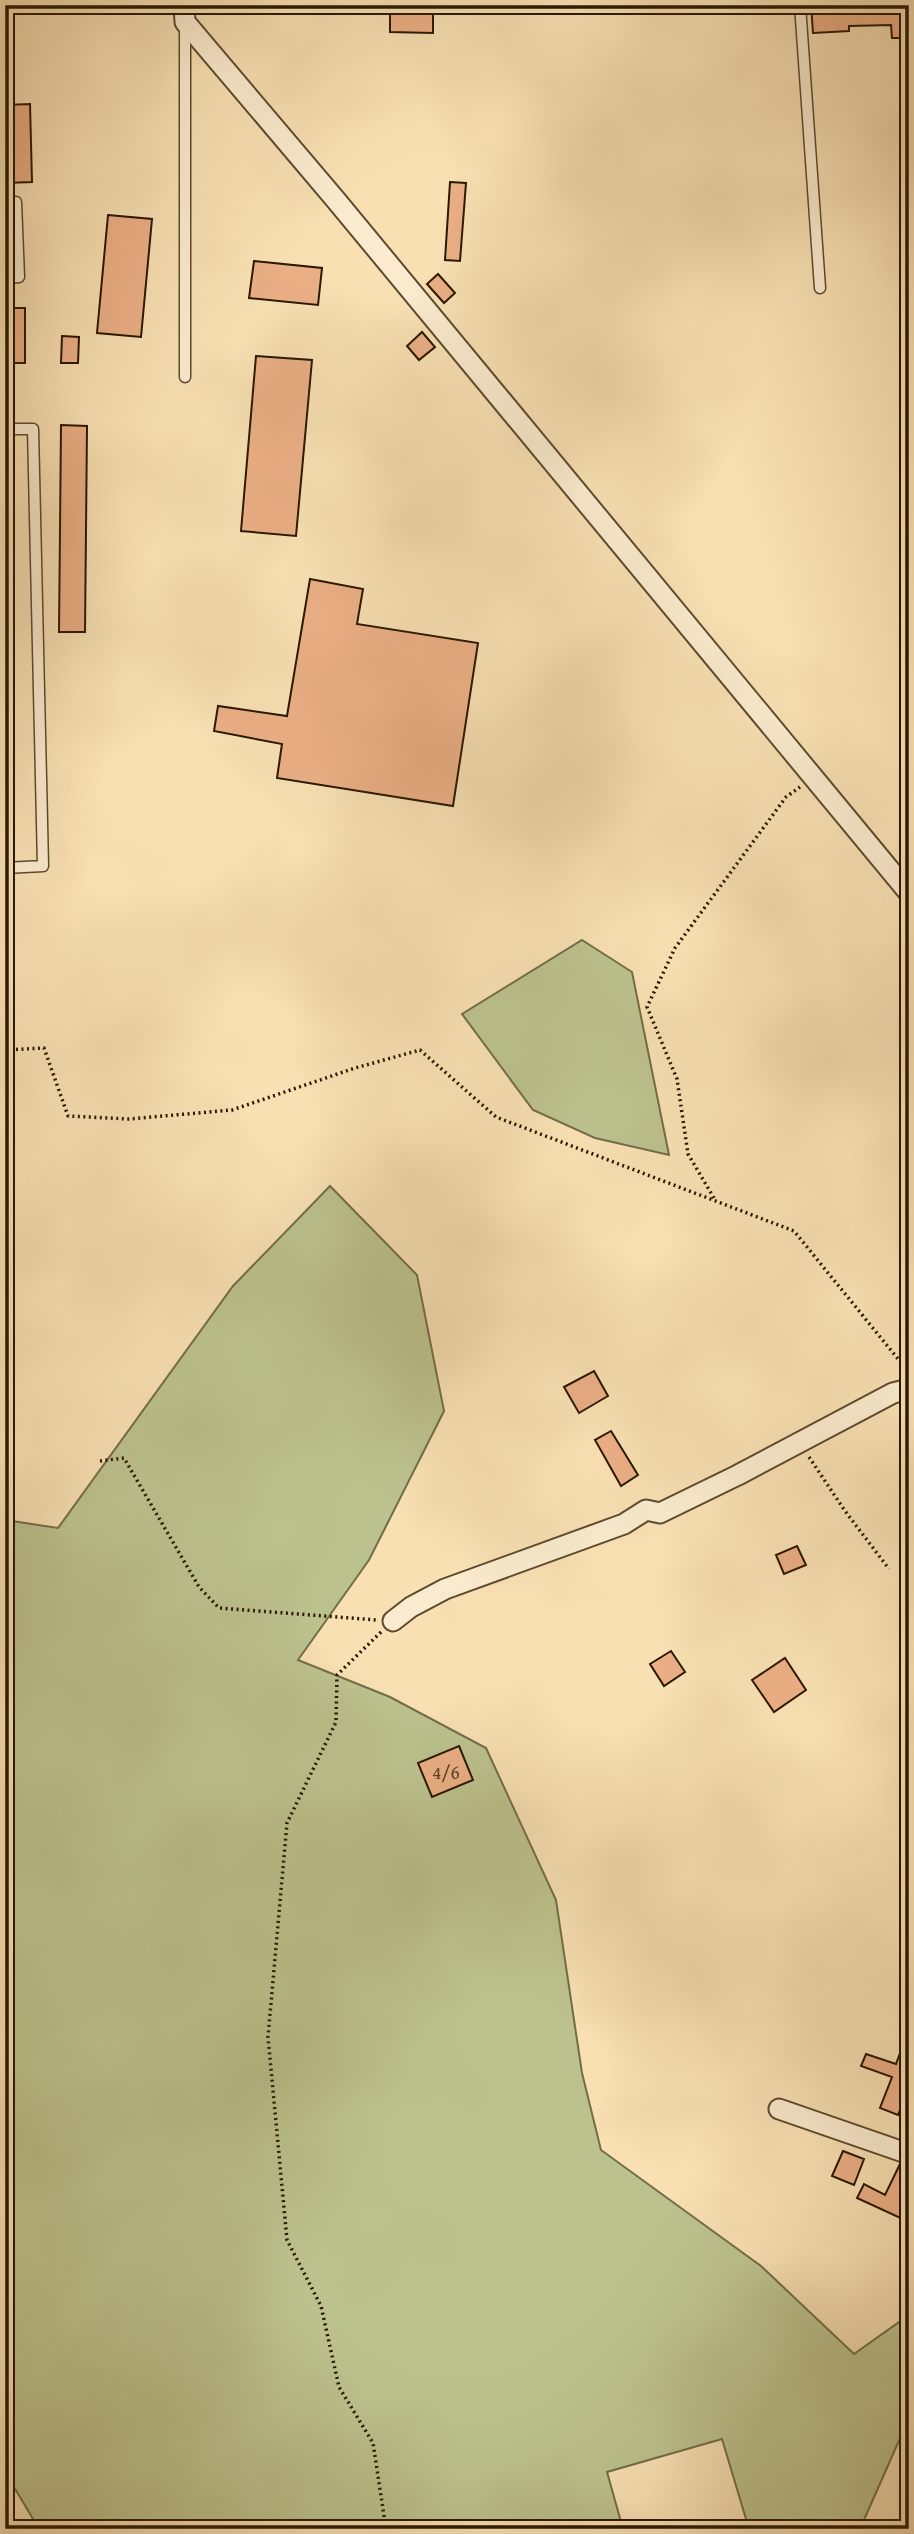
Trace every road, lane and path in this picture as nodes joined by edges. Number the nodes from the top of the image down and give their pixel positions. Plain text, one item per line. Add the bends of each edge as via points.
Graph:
1 (800, 5) edge
2 (184, 14) edge
3 (16, 202) dead end
4 (5, 278) edge
5 (820, 288) dead end
6 (185, 377) dead end
7 (5, 429) edge
8 (812, 777) junction
9 (5, 868) edge
10 (909, 893) edge
11 (5, 1050) edge
12 (716, 1200) junction
13 (909, 1372) edge
14 (909, 1389) edge
15 (798, 1442) junction
16 (100, 1461) dead end
17 (889, 1569) dead end
18 (393, 1621) junction
19 (779, 2109) dead end
20 (909, 2154) edge
21 (386, 2529) edge

1 - 5 lane
2 - 6 lane
2 - 8 street
3 - 4 lane via 19,277
7 - 9 lane via 33,429 43,866
8 - 10 street
8 - 12 path via 786,797 675,948 647,1007 677,1079 688,1154
11 - 12 path via 44,1048 68,1116 128,1119 232,1110 420,1050 496,1117
12 - 13 path via 794,1231
14 - 15 street
15 - 17 path
15 - 18 street via 660,1513 646,1510 624,1524 445,1589
16 - 18 path via 124,1458 199,1587 219,1608
18 - 21 path via 337,1675 336,1722 287,1823 268,2037 287,2240 321,2306 339,2386 373,2443
19 - 20 street

